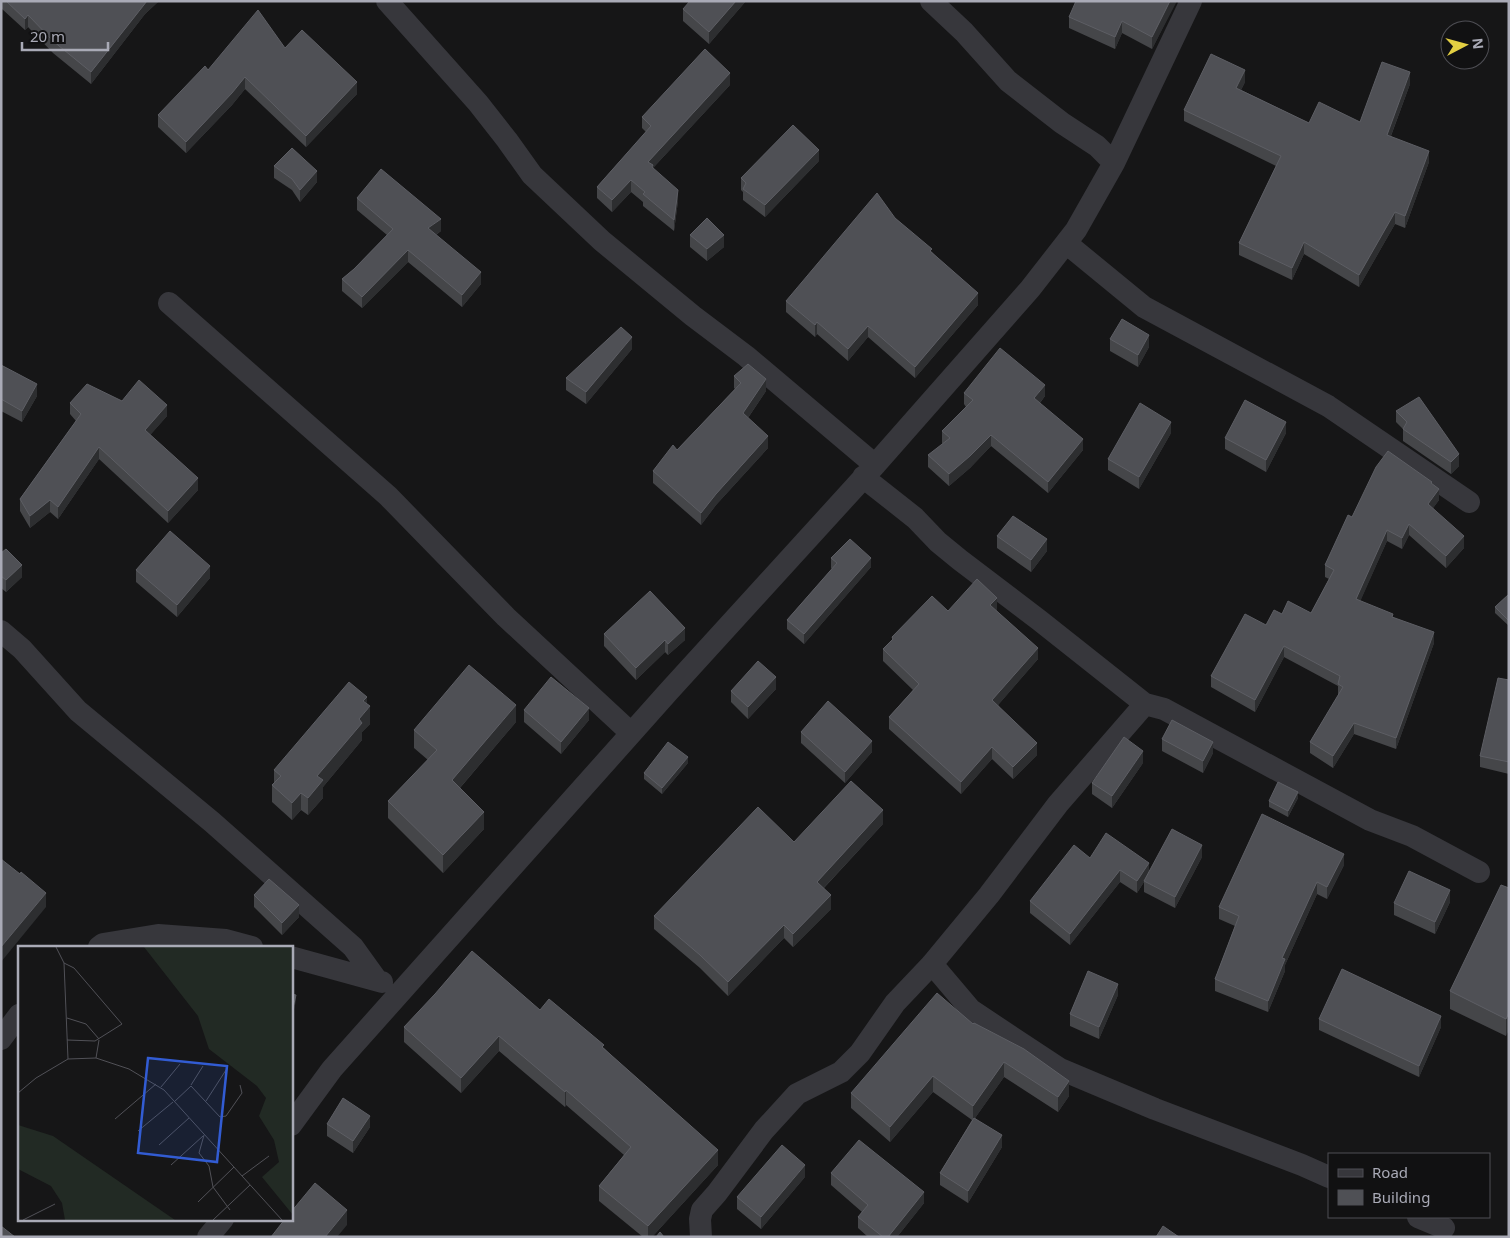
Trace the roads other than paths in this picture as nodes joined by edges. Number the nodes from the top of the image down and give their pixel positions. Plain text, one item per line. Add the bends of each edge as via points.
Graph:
1 (387, 1) edge
2 (931, 1) edge
3 (1191, 1) edge
4 (1114, 163) junction
5 (1066, 243) junction
6 (169, 303) dead end
7 (869, 471) junction
8 (1469, 502) dead end
9 (1, 631) edge
10 (1145, 704) junction
11 (631, 733) junction
12 (1479, 872) dead end
13 (100, 946) edge
14 (248, 946) edge
15 (292, 957) edge
16 (932, 964) junction
17 (376, 980) junction
18 (402, 990) junction
19 (18, 1016) edge
20 (1, 1039) edge
21 (292, 1124) edge
22 (1328, 1177) edge
23 (1420, 1218) edge
24 (222, 1220) edge
25 (1444, 1228) dead end
26 (208, 1237) edge
27 (700, 1237) edge

1 - 7 street via 478,104 532,175 602,240 753,362
2 - 4 street via 1008,81 1097,146
3 - 4 street
4 - 5 street
5 - 7 street via 1030,289
5 - 8 street via 1144,307 1328,406
6 - 11 street via 388,496 506,617
7 - 10 street via 952,554
7 - 11 street
9 - 17 street via 78,710 212,822 353,947
10 - 12 street via 1164,709 1370,820 1412,836
10 - 16 street via 1058,804
11 - 18 street
13 - 14 street via 158,935 226,940
15 - 17 street
16 - 22 street via 970,1010 1060,1069
16 - 27 street via 896,1002 860,1053 841,1072 797,1094 764,1130 702,1210
17 - 18 street
18 - 21 street via 332,1068
19 - 20 street
23 - 25 street
24 - 26 street

